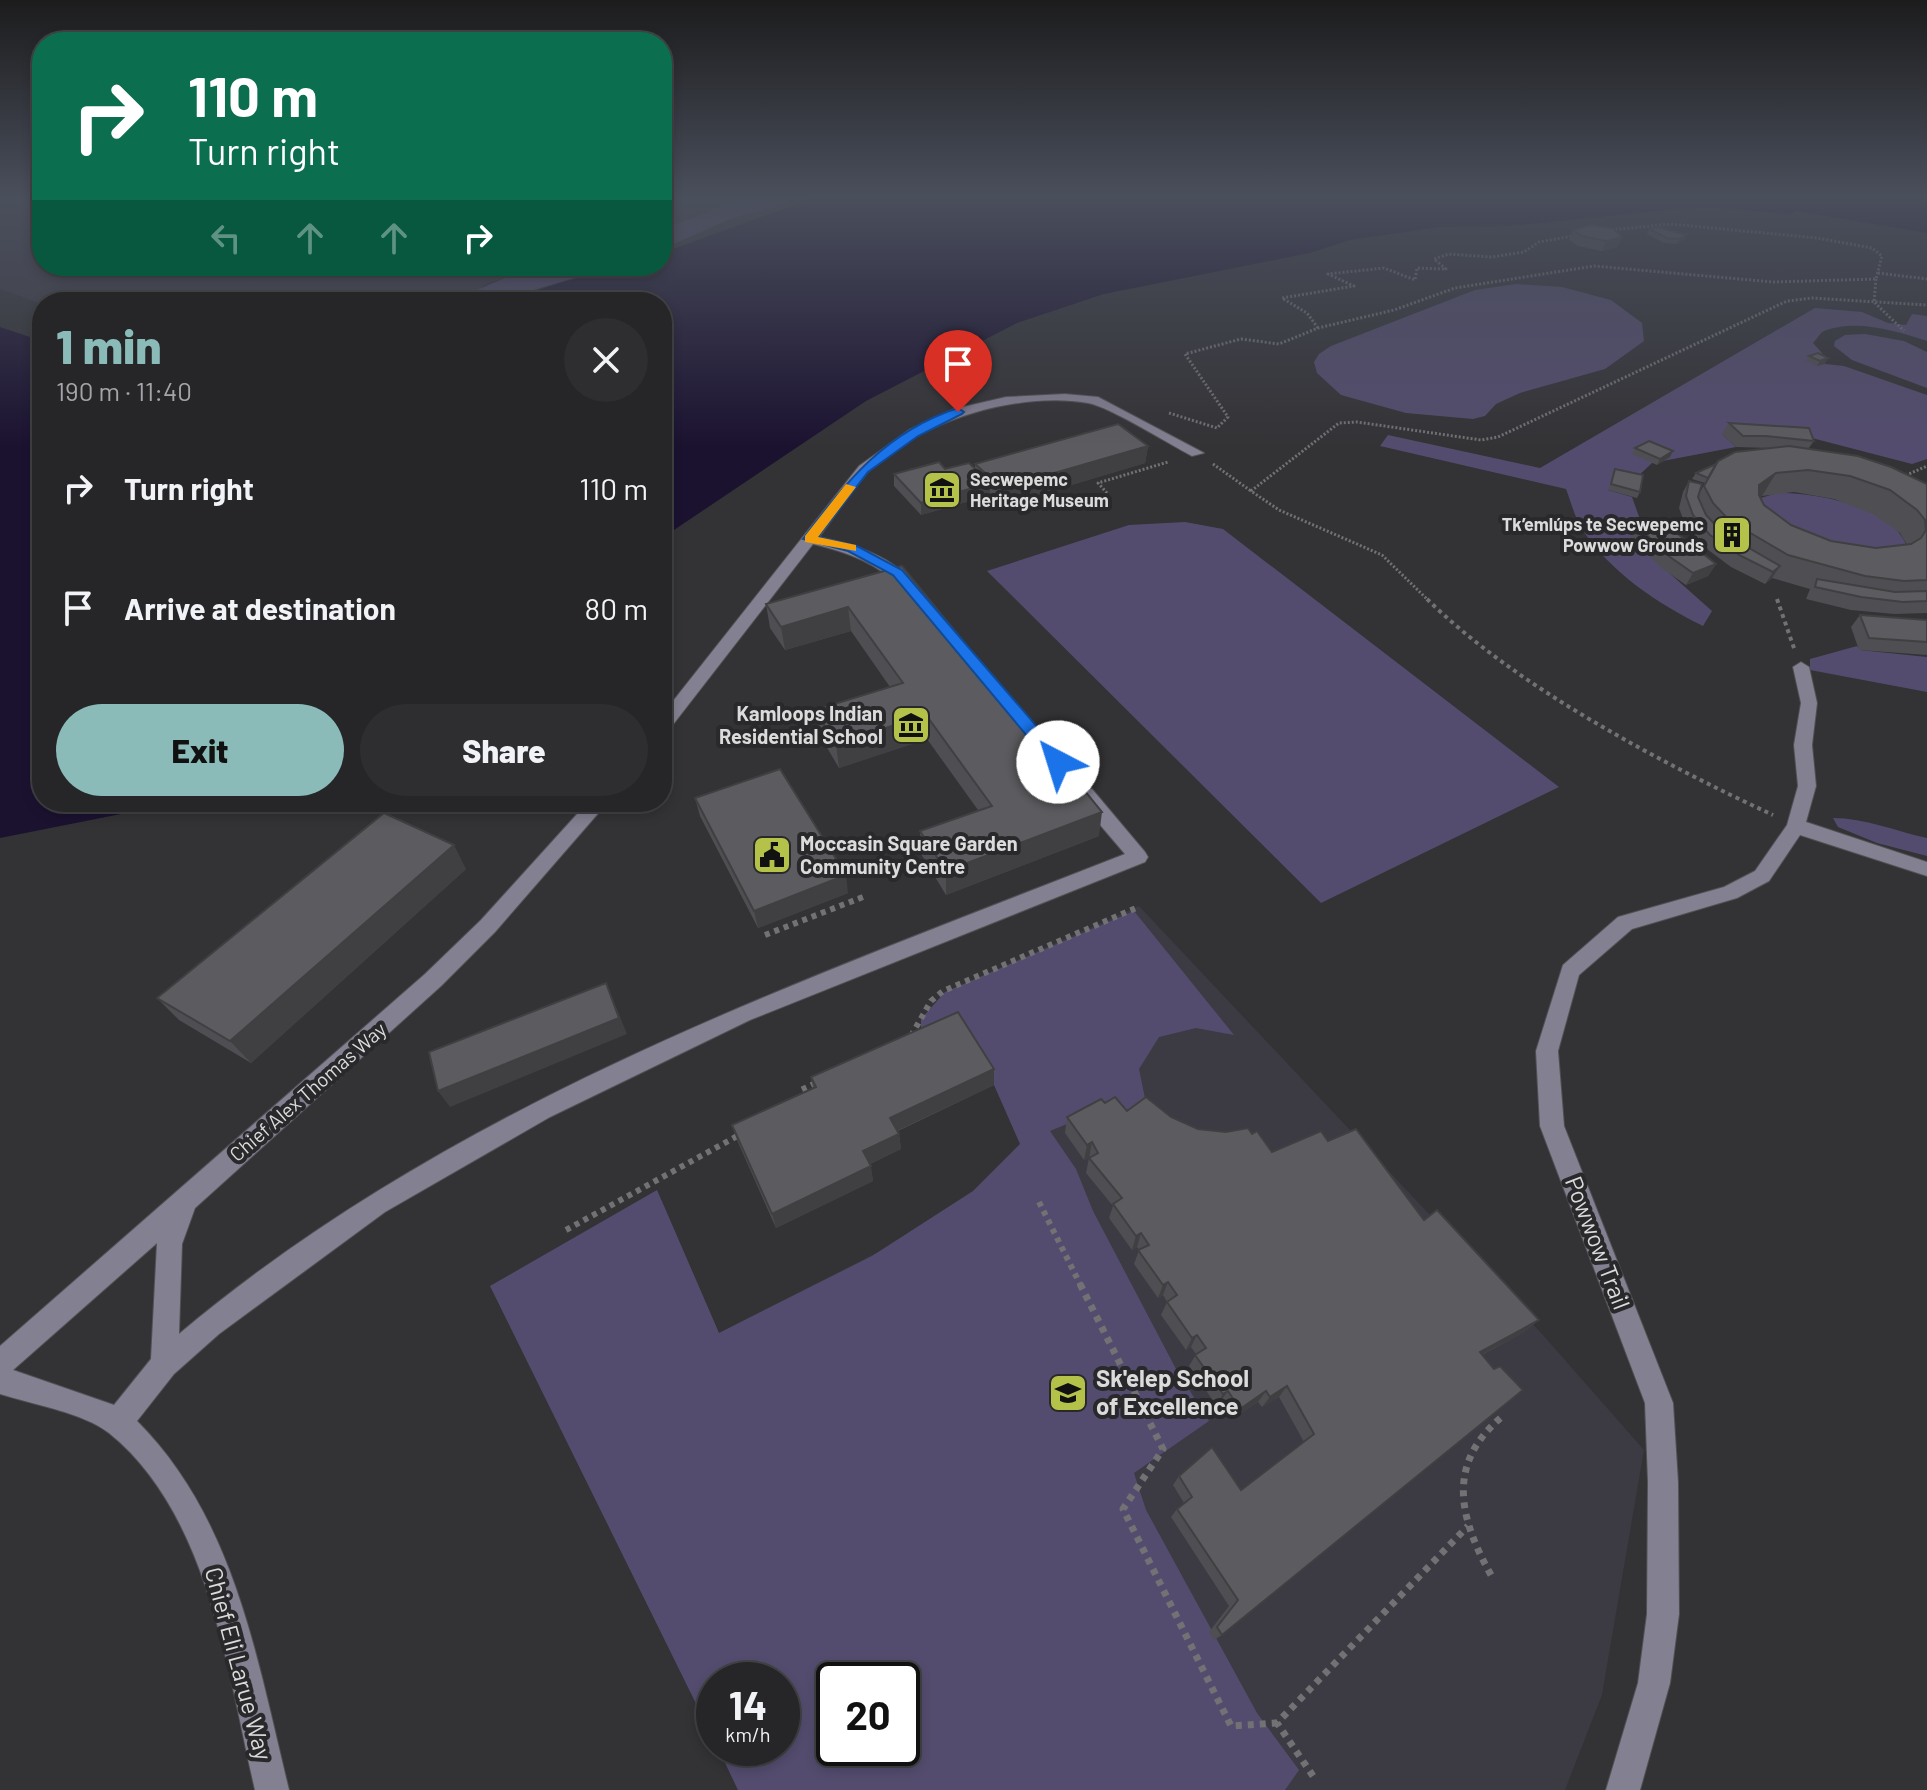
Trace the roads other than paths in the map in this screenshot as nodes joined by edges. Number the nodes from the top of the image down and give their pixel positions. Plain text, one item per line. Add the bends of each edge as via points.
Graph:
1 (1197, 453) road end
2 (810, 539) junction
3 (918, 596) edge
4 (1801, 667) road end
5 (672, 714) edge
6 (1078, 786) edge
7 (590, 812) edge
8 (1796, 826) junction
9 (1927, 869) edge
10 (187, 1199) junction
11 (0, 1364) edge
12 (164, 1364) junction
13 (0, 1380) edge
14 (118, 1422) junction
15 (272, 1790) edge
16 (1623, 1790) edge

1 - 2 street via 1094,400 1006,401 958,412 887,450 864,469
2 - 3 street via 852,548 898,572
2 - 5 street
4 - 8 street, Powwow Trail via 1809,703 1803,745 1807,786
6 - 12 street via 1138,857 742,1014 542,1110 376,1204
7 - 10 street, Chief Alex Thomas Way via 433,980
8 - 9 street
8 - 16 street, Powwow Trail via 1762,876 1730,893 1625,923 1570,971 1547,1051 1552,1126 1659,1403 1663,1614 1654,1683
10 - 11 street, Chief Alex Thomas Way
10 - 12 street via 169,1244
12 - 14 street
13 - 14 street
14 - 15 street, Chief Eli Larue Way via 166,1473 193,1517 223,1596

